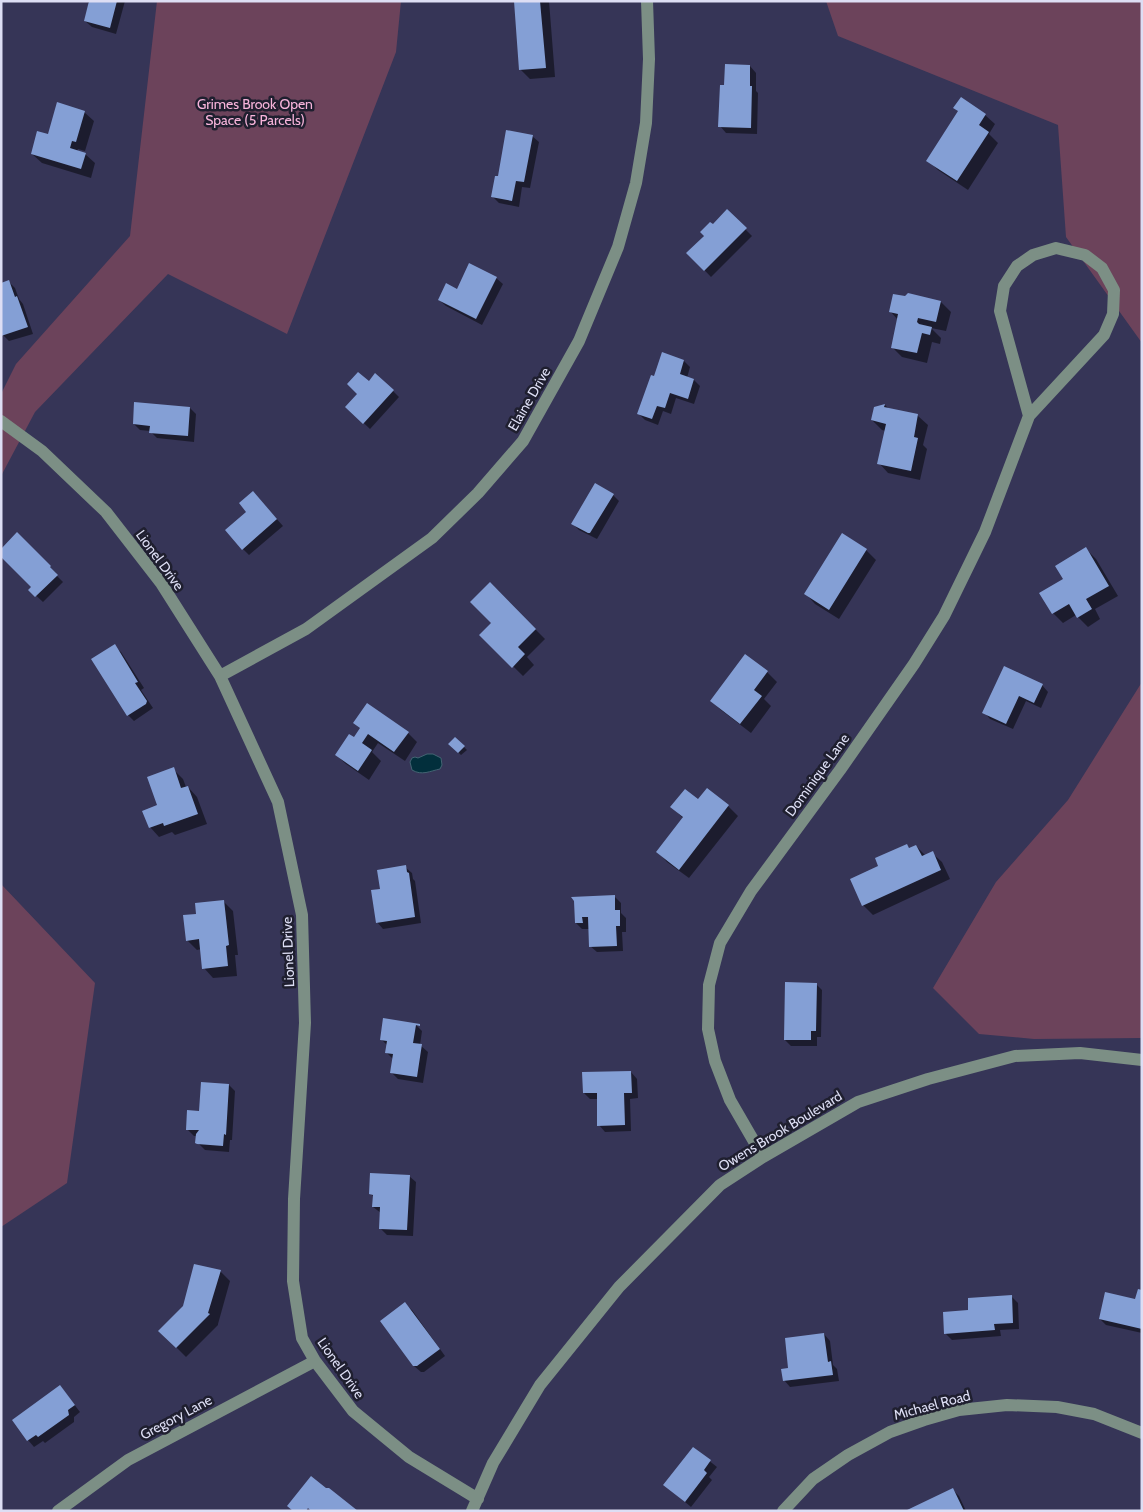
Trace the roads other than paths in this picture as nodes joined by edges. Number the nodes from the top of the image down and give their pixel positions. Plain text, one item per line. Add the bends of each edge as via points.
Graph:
1 (647, 1) edge
2 (1029, 416) junction
3 (1, 421) edge
4 (220, 676) junction
5 (1142, 1060) edge
6 (763, 1157) junction
7 (315, 1361) junction
8 (1142, 1433) edge
9 (478, 1499) junction
10 (58, 1511) edge
11 (472, 1511) edge
12 (783, 1511) edge

1 - 4 street, Elaine Drive via 650,59 646,124 636,183 618,247 579,341 523,441 478,493 432,538 306,629
2 - 2 street, Dominique Lane via 1104,335 1113,314 1114,290 1102,268 1085,255 1056,248 1033,255 1017,266 1004,286 1000,312
2 - 6 street, Dominique Lane via 985,532 944,616 914,664 751,891 720,943 709,985 708,1029 715,1061 730,1100
3 - 4 street, Lionel Drive via 42,451 106,512 160,583
4 - 7 street, Lionel Drive via 278,802 302,915 305,1023 294,1199 293,1281 302,1338
5 - 6 street, Owens Brook Boulevard via 1080,1053 1015,1056 858,1102
6 - 9 street, Owens Brook Boulevard via 720,1185 619,1287 540,1385 493,1463
7 - 9 street, Lionel Drive via 353,1411 409,1457
7 - 10 street, Gregory Lane via 128,1460
8 - 12 street, Michael Road via 1094,1414 1057,1407 1007,1404 959,1410 890,1432 848,1455 813,1480
9 - 11 street, Owens Brook Boulevard

